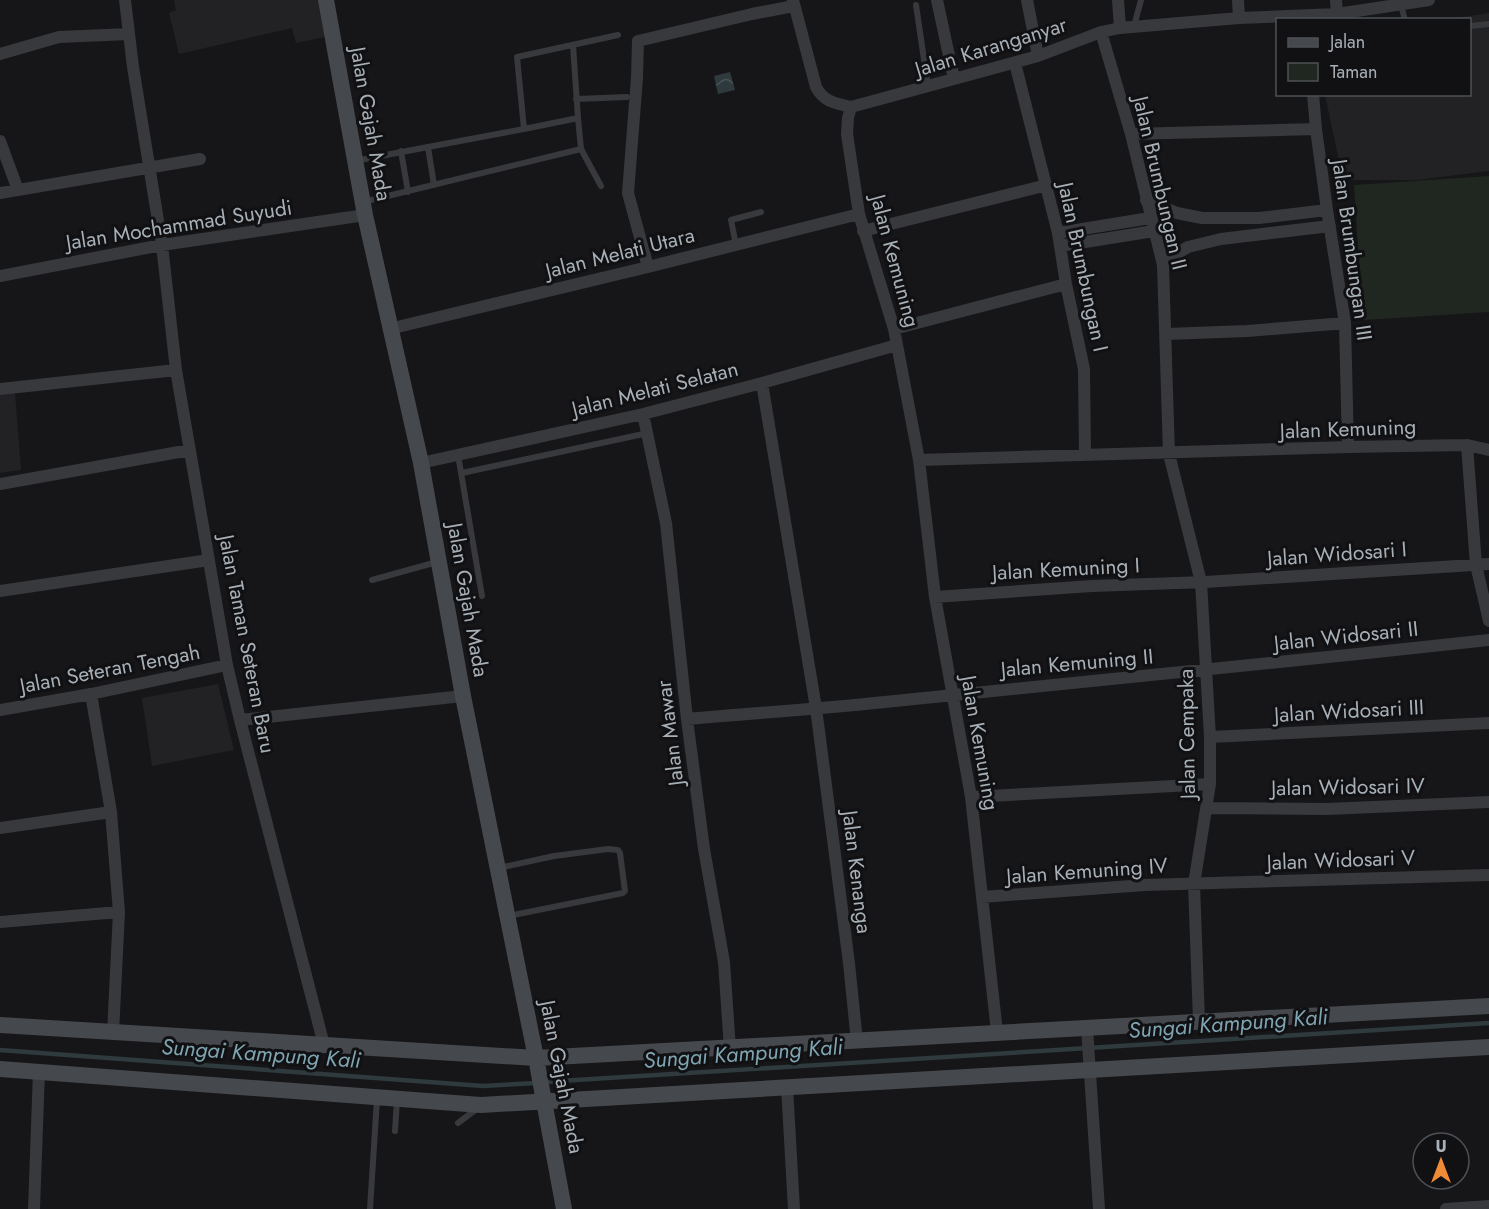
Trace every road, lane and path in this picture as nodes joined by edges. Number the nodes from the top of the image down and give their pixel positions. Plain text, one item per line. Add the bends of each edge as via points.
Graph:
1 (125, 0) edge
2 (326, 0) edge
3 (937, 0) edge
4 (1027, 0) edge
5 (1118, 0) edge
6 (1141, 0) edge
7 (1238, 0) edge
8 (1336, 0) edge
9 (1429, 0) edge
10 (794, 3) edge
11 (916, 5) dead end
12 (1401, 5) junction
13 (1337, 14) junction
14 (1308, 17) edge
15 (1239, 18) junction
16 (1404, 18) edge
17 (1489, 24) edge
18 (1471, 26) edge
19 (1134, 27) junction
20 (1120, 28) junction
21 (1101, 32) junction
22 (129, 34) junction
23 (618, 35) dead end
24 (573, 45) junction
25 (0, 54) edge
26 (1038, 56) junction
27 (1015, 63) junction
28 (954, 79) junction
29 (929, 87) junction
30 (1313, 96) edge
31 (627, 97) dead end
32 (576, 99) junction
33 (851, 107) junction
34 (578, 118) junction
35 (524, 129) junction
36 (1316, 129) junction
37 (1131, 134) junction
38 (0, 141) edge
39 (428, 147) junction
40 (581, 150) junction
41 (401, 152) junction
42 (200, 159) dead end
43 (355, 161) junction
44 (150, 167) junction
45 (434, 185) junction
46 (1047, 185) junction
47 (601, 186) dead end
48 (18, 190) junction
49 (408, 192) junction
50 (0, 193) edge
51 (1146, 200) junction
52 (364, 209) junction
53 (1327, 210) junction
54 (761, 212) dead end
55 (859, 214) junction
56 (1150, 218) junction
57 (1100, 226) junction
58 (1330, 226) junction
59 (863, 231) junction
60 (1154, 231) junction
61 (1058, 233) junction
62 (1102, 240) junction
63 (162, 245) junction
64 (736, 245) junction
65 (1060, 246) junction
66 (1163, 266) junction
67 (648, 267) junction
68 (0, 276) edge
69 (1066, 284) junction
70 (1346, 323) junction
71 (389, 329) junction
72 (894, 329) junction
73 (1166, 334) junction
74 (897, 345) junction
75 (176, 370) junction
76 (762, 383) junction
77 (0, 389) edge
78 (643, 414) junction
79 (648, 433) junction
80 (1467, 445) junction
81 (1348, 447) junction
82 (190, 450) junction
83 (1489, 450) edge
84 (1170, 454) junction
85 (458, 455) junction
86 (1085, 455) junction
87 (919, 460) junction
88 (421, 463) junction
89 (462, 473) junction
90 (0, 484) edge
91 (210, 560) junction
92 (438, 561) junction
93 (1476, 564) junction
94 (1489, 564) edge
95 (372, 580) dead end
96 (1200, 582) junction
97 (0, 591) edge
98 (482, 596) dead end
99 (935, 597) junction
100 (1489, 621) edge
101 (1489, 640) edge
102 (227, 665) junction
103 (1207, 670) junction
104 (91, 694) junction
105 (951, 694) junction
106 (462, 696) junction
107 (816, 708) junction
108 (0, 710) edge
109 (687, 719) junction
110 (240, 720) junction
111 (1489, 723) edge
112 (1210, 737) junction
113 (1210, 784) junction
114 (972, 797) junction
115 (1489, 802) edge
116 (1207, 808) junction
117 (111, 812) junction
118 (0, 828) edge
119 (498, 868) junction
120 (1489, 875) edge
121 (1194, 884) junction
122 (982, 897) junction
123 (119, 912) junction
124 (508, 916) junction
125 (0, 922) edge
126 (1489, 1006) edge
127 (1199, 1021) junction
128 (0, 1025) edge
129 (1087, 1031) junction
130 (997, 1032) junction
131 (112, 1033) junction
132 (857, 1042) junction
133 (324, 1045) junction
134 (1489, 1047) edge
135 (730, 1049) junction
136 (537, 1059) junction
137 (1090, 1067) junction
138 (0, 1068) edge
139 (39, 1071) junction
140 (787, 1087) junction
141 (377, 1098) junction
142 (397, 1099) junction
143 (544, 1099) junction
144 (481, 1106) junction
145 (458, 1123) dead end
146 (404, 1128) dead end
147 (374, 1160) junction
148 (382, 1161) dead end
149 (1489, 1206) edge
150 (34, 1209) edge
151 (370, 1209) edge
152 (564, 1209) edge
153 (794, 1209) edge
154 (1099, 1209) edge
155 (1446, 1209) edge

1 - 22 street, Jalan Taman Seteran Baru
2 - 43 main road, Jalan Gajah Mada
3 - 28 street
4 - 26 street
5 - 20 street
6 - 19 lane
7 - 15 street
8 - 13 street
9 - 12 street, Jalan Karanganyar
10 - 33 street via 820,96
10 - 67 street via 638,41 628,193
11 - 29 lane
12 - 13 street, Jalan Karanganyar
12 - 16 lane
13 - 14 street, Jalan Karanganyar
14 - 15 street, Jalan Karanganyar
15 - 19 street, Jalan Karanganyar
17 - 18 lane
19 - 20 street, Jalan Karanganyar
20 - 21 street, Jalan Karanganyar
21 - 26 street, Jalan Karanganyar
21 - 37 street, Jalan Brumbungan II
22 - 25 street via 59,38
22 - 44 street, Jalan Taman Seteran Baru
23 - 24 lane
24 - 32 lane
24 - 35 lane via 517,57
26 - 27 street, Jalan Karanganyar
27 - 28 street, Jalan Karanganyar
27 - 46 street, Jalan Brumbungan I
28 - 29 street, Jalan Karanganyar
29 - 33 street, Jalan Karanganyar
30 - 36 street, Jalan Brumbungan III
31 - 32 lane
32 - 34 lane
33 - 55 street, Jalan Kemuning via 847,134
34 - 35 lane
34 - 40 lane
35 - 39 lane
36 - 37 street
36 - 53 street, Jalan Brumbungan III
37 - 51 street, Jalan Brumbungan II
38 - 48 street
39 - 41 lane
39 - 45 lane
40 - 45 lane
40 - 47 lane
41 - 43 lane
41 - 49 lane
42 - 44 street
43 - 52 main road, Jalan Gajah Mada
44 - 48 street
44 - 63 street, Jalan Taman Seteran Baru
45 - 49 lane
46 - 59 street
46 - 61 street, Jalan Brumbungan I
48 - 50 street
49 - 52 lane
51 - 53 street via 1176,213 1202,218 1259,218
51 - 56 street, Jalan Brumbungan II
52 - 63 street, Jalan Mochammad Suyudi
52 - 71 main road, Jalan Gajah Mada
53 - 58 street, Jalan Brumbungan III
54 - 64 lane via 731,220
55 - 59 street, Jalan Kemuning
55 - 64 street, Jalan Melati Utara
56 - 57 street
56 - 60 street, Jalan Brumbungan II
57 - 61 street
57 - 62 street
58 - 66 street via 1221,239 1188,248
58 - 70 street, Jalan Brumbungan III
59 - 72 street, Jalan Kemuning
60 - 62 street
60 - 66 street, Jalan Brumbungan II
61 - 65 street, Jalan Brumbungan I
62 - 65 street
63 - 68 street, Jalan Mochammad Suyudi
63 - 75 street, Jalan Taman Seteran Baru
64 - 67 street, Jalan Melati Utara
65 - 69 street, Jalan Brumbungan I
66 - 73 street, Jalan Brumbungan II
67 - 71 street, Jalan Melati Utara
69 - 72 street
69 - 86 street, Jalan Brumbungan I via 1084,369
70 - 73 street
70 - 81 street, Jalan Brumbungan III
71 - 88 main road, Jalan Gajah Mada
72 - 74 street, Jalan Kemuning
73 - 84 street, Jalan Brumbungan II
74 - 76 street, Jalan Melati Selatan
74 - 87 street, Jalan Kemuning
75 - 77 street
75 - 82 street, Jalan Taman Seteran Baru
76 - 78 street, Jalan Melati Selatan
76 - 107 street, Jalan Kenanga
78 - 79 street, Jalan Mawar
78 - 85 street, Jalan Melati Selatan
79 - 89 lane
79 - 109 street, Jalan Mawar via 666,523
80 - 81 street, Jalan Kemuning
80 - 83 street, Jalan Kemuning
80 - 93 street
81 - 84 street, Jalan Kemuning
82 - 90 street
82 - 91 street, Jalan Taman Seteran Baru
84 - 86 street, Jalan Kemuning
84 - 96 street, Jalan Cempaka
85 - 88 street, Jalan Melati Selatan
85 - 89 lane
86 - 87 street, Jalan Kemuning
87 - 99 street, Jalan Kemuning
88 - 92 main road, Jalan Gajah Mada
89 - 98 lane
91 - 97 street
91 - 102 street, Jalan Taman Seteran Baru
92 - 95 lane
92 - 106 main road, Jalan Gajah Mada
93 - 94 street, Jalan Widosari I
93 - 96 street, Jalan Widosari I
93 - 100 street
96 - 99 street, Jalan Kemuning I
96 - 103 street, Jalan Cempaka
99 - 105 street, Jalan Kemuning
101 - 103 street, Jalan Widosari II
102 - 104 street, Jalan Seteran Tengah
102 - 110 street, Jalan Taman Seteran Baru
103 - 105 street, Jalan Kemuning II
103 - 112 street, Jalan Cempaka
104 - 108 street, Jalan Seteran Tengah
104 - 117 street
105 - 107 street
105 - 114 street, Jalan Kemuning
106 - 110 street
106 - 119 main road, Jalan Gajah Mada
107 - 109 street
107 - 132 street, Jalan Kenanga
109 - 135 street, Jalan Mawar via 724,962
110 - 133 street, Jalan Taman Seteran Baru
111 - 112 street, Jalan Widosari III
112 - 113 street, Jalan Cempaka
113 - 114 street
113 - 116 street, Jalan Cempaka
114 - 122 street, Jalan Kemuning
115 - 116 street, Jalan Widosari IV
116 - 121 street, Jalan Cempaka
117 - 118 street
117 - 123 street
119 - 124 main road, Jalan Gajah Mada
119 - 124 lane via 608,849 620,853 623,893
120 - 121 street, Jalan Widosari V
121 - 122 street, Jalan Kemuning IV
121 - 127 street, Jalan Cempaka
122 - 130 street, Jalan Kemuning
123 - 125 street
123 - 131 street
124 - 136 main road, Jalan Gajah Mada
126 - 127 main road
127 - 129 main road
128 - 131 main road
129 - 130 main road
129 - 137 street
130 - 132 main road
131 - 133 main road
132 - 135 main road
133 - 136 main road
134 - 137 main road
135 - 136 main road
136 - 143 main road, Jalan Gajah Mada
137 - 140 main road
137 - 154 street
138 - 139 main road
139 - 141 main road
139 - 150 street
140 - 143 main road
140 - 153 street
141 - 142 main road
141 - 147 lane
142 - 144 main road
142 - 146 lane via 395,1129
143 - 144 main road
143 - 152 main road, Jalan Gajah Mada
144 - 145 lane
147 - 148 lane
147 - 151 lane
149 - 155 street

